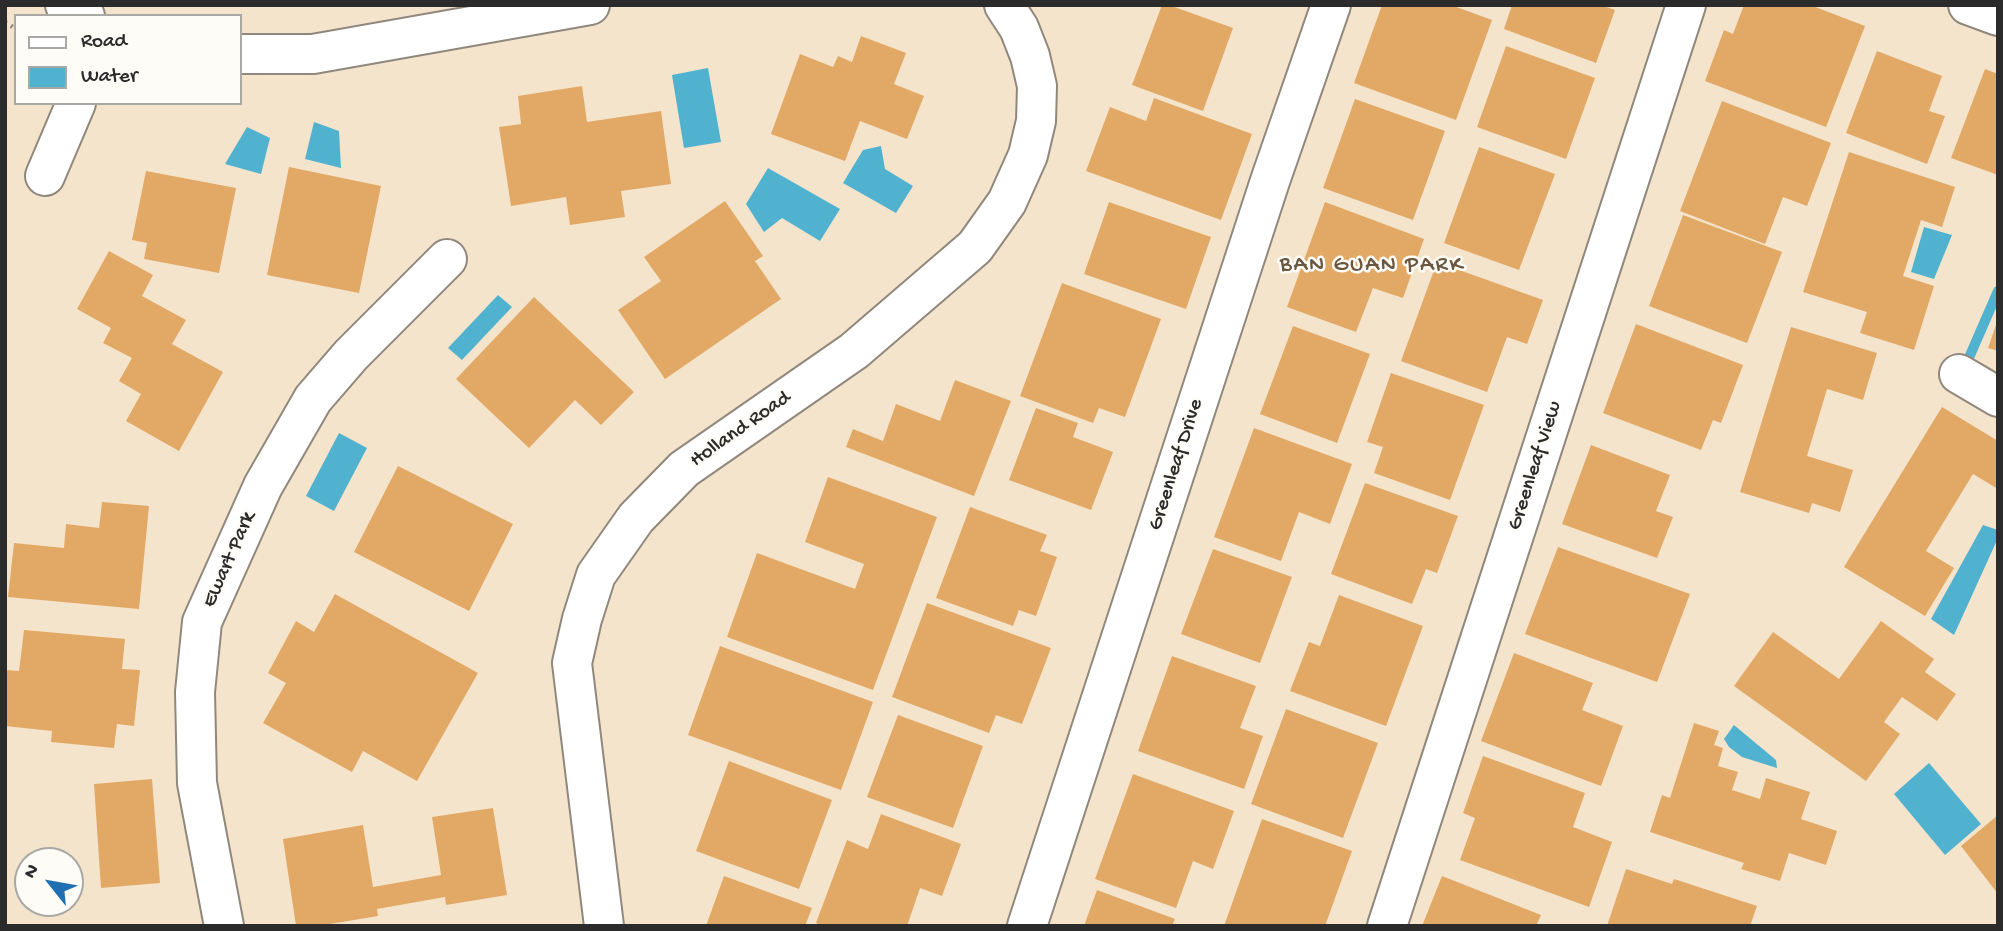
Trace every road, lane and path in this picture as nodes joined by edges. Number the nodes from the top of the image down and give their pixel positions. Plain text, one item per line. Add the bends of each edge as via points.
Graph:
1 (65, 5) edge
2 (590, 5) edge
3 (1004, 5) edge
4 (1331, 5) edge
5 (1686, 5) edge
6 (1968, 5) edge
7 (81, 14) edge
8 (1998, 16) edge
9 (242, 54) edge
10 (75, 105) edge
11 (45, 176) dead end
12 (447, 259) dead end
13 (1959, 374) dead end
14 (1998, 397) edge
15 (224, 926) edge
16 (604, 926) edge
17 (1027, 926) edge
18 (1387, 926) edge

1 - 7 street
2 - 9 street via 313,54
3 - 16 street, Holland Road via 1030,57 1037,86 1036,121 1028,155 1007,202 975,247 855,351 684,469 636,518 596,575 572,663
4 - 17 street, Greenleaf Drive
5 - 18 street, Greenleaf View
6 - 8 street
10 - 11 street
12 - 15 street, Ewart Park via 313,399 263,486 202,622 195,692 197,783
13 - 14 street

